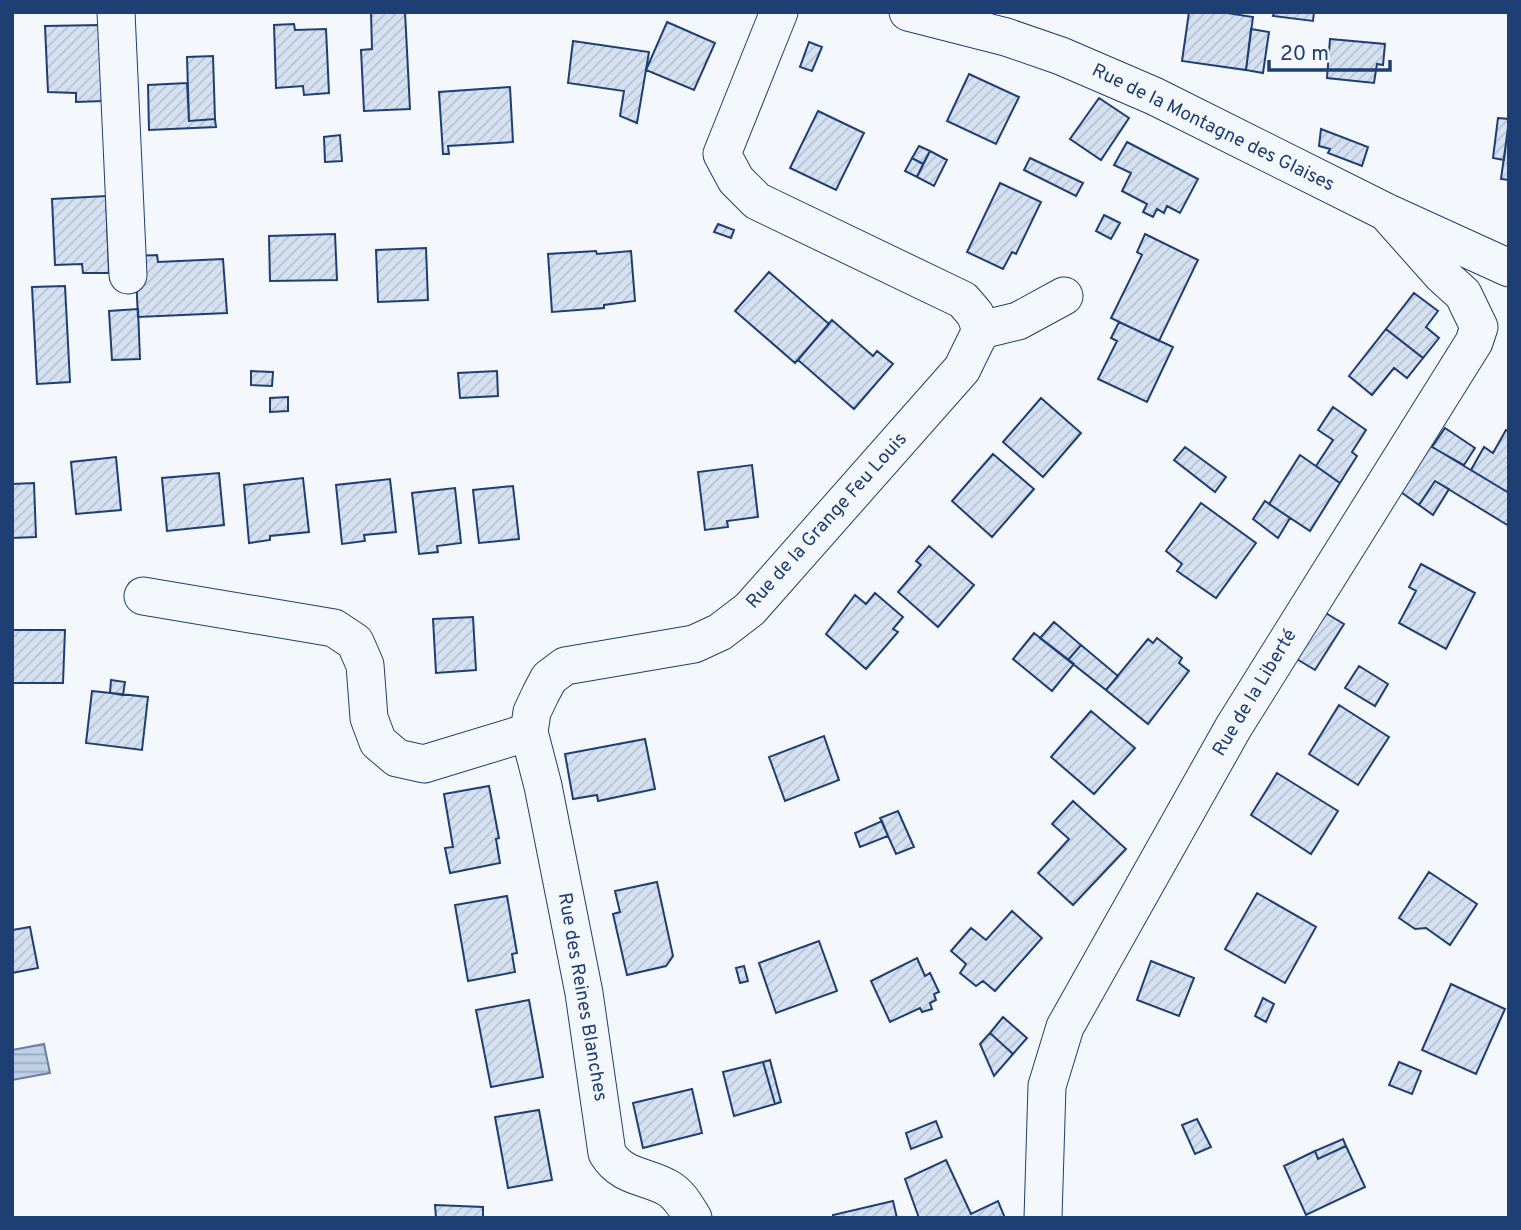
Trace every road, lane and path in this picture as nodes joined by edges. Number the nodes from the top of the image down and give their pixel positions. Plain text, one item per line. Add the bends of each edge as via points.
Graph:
1 (116, 12) edge
2 (779, 12) edge
3 (908, 12) edge
4 (1386, 212) junction
5 (1509, 268) edge
6 (128, 275) dead end
7 (1064, 296) dead end
8 (981, 330) junction
9 (143, 596) dead end
10 (529, 732) junction
11 (693, 1218) edge
12 (1043, 1218) edge

1 - 6 street
2 - 8 street via 722,154 736,180 757,201 963,300
3 - 4 street, Rue de la Montagne des Glaises via 1060,56 1154,96
4 - 5 street, Rue de la Montagne des Glaises
4 - 12 street, Rue de la Liberté via 1463,294 1479,327 1474,342 1233,728 1065,1027 1047,1086
7 - 8 street via 1018,321
8 - 10 street, Rue de la Grange Feu Louis via 962,369 750,609 694,645 565,666 549,678 541,692
9 - 10 street via 334,628 355,642 365,665 369,718 378,742 397,758 424,764
10 - 11 street, Rue des Reines Blanches via 584,993 607,1153 620,1170 669,1189

